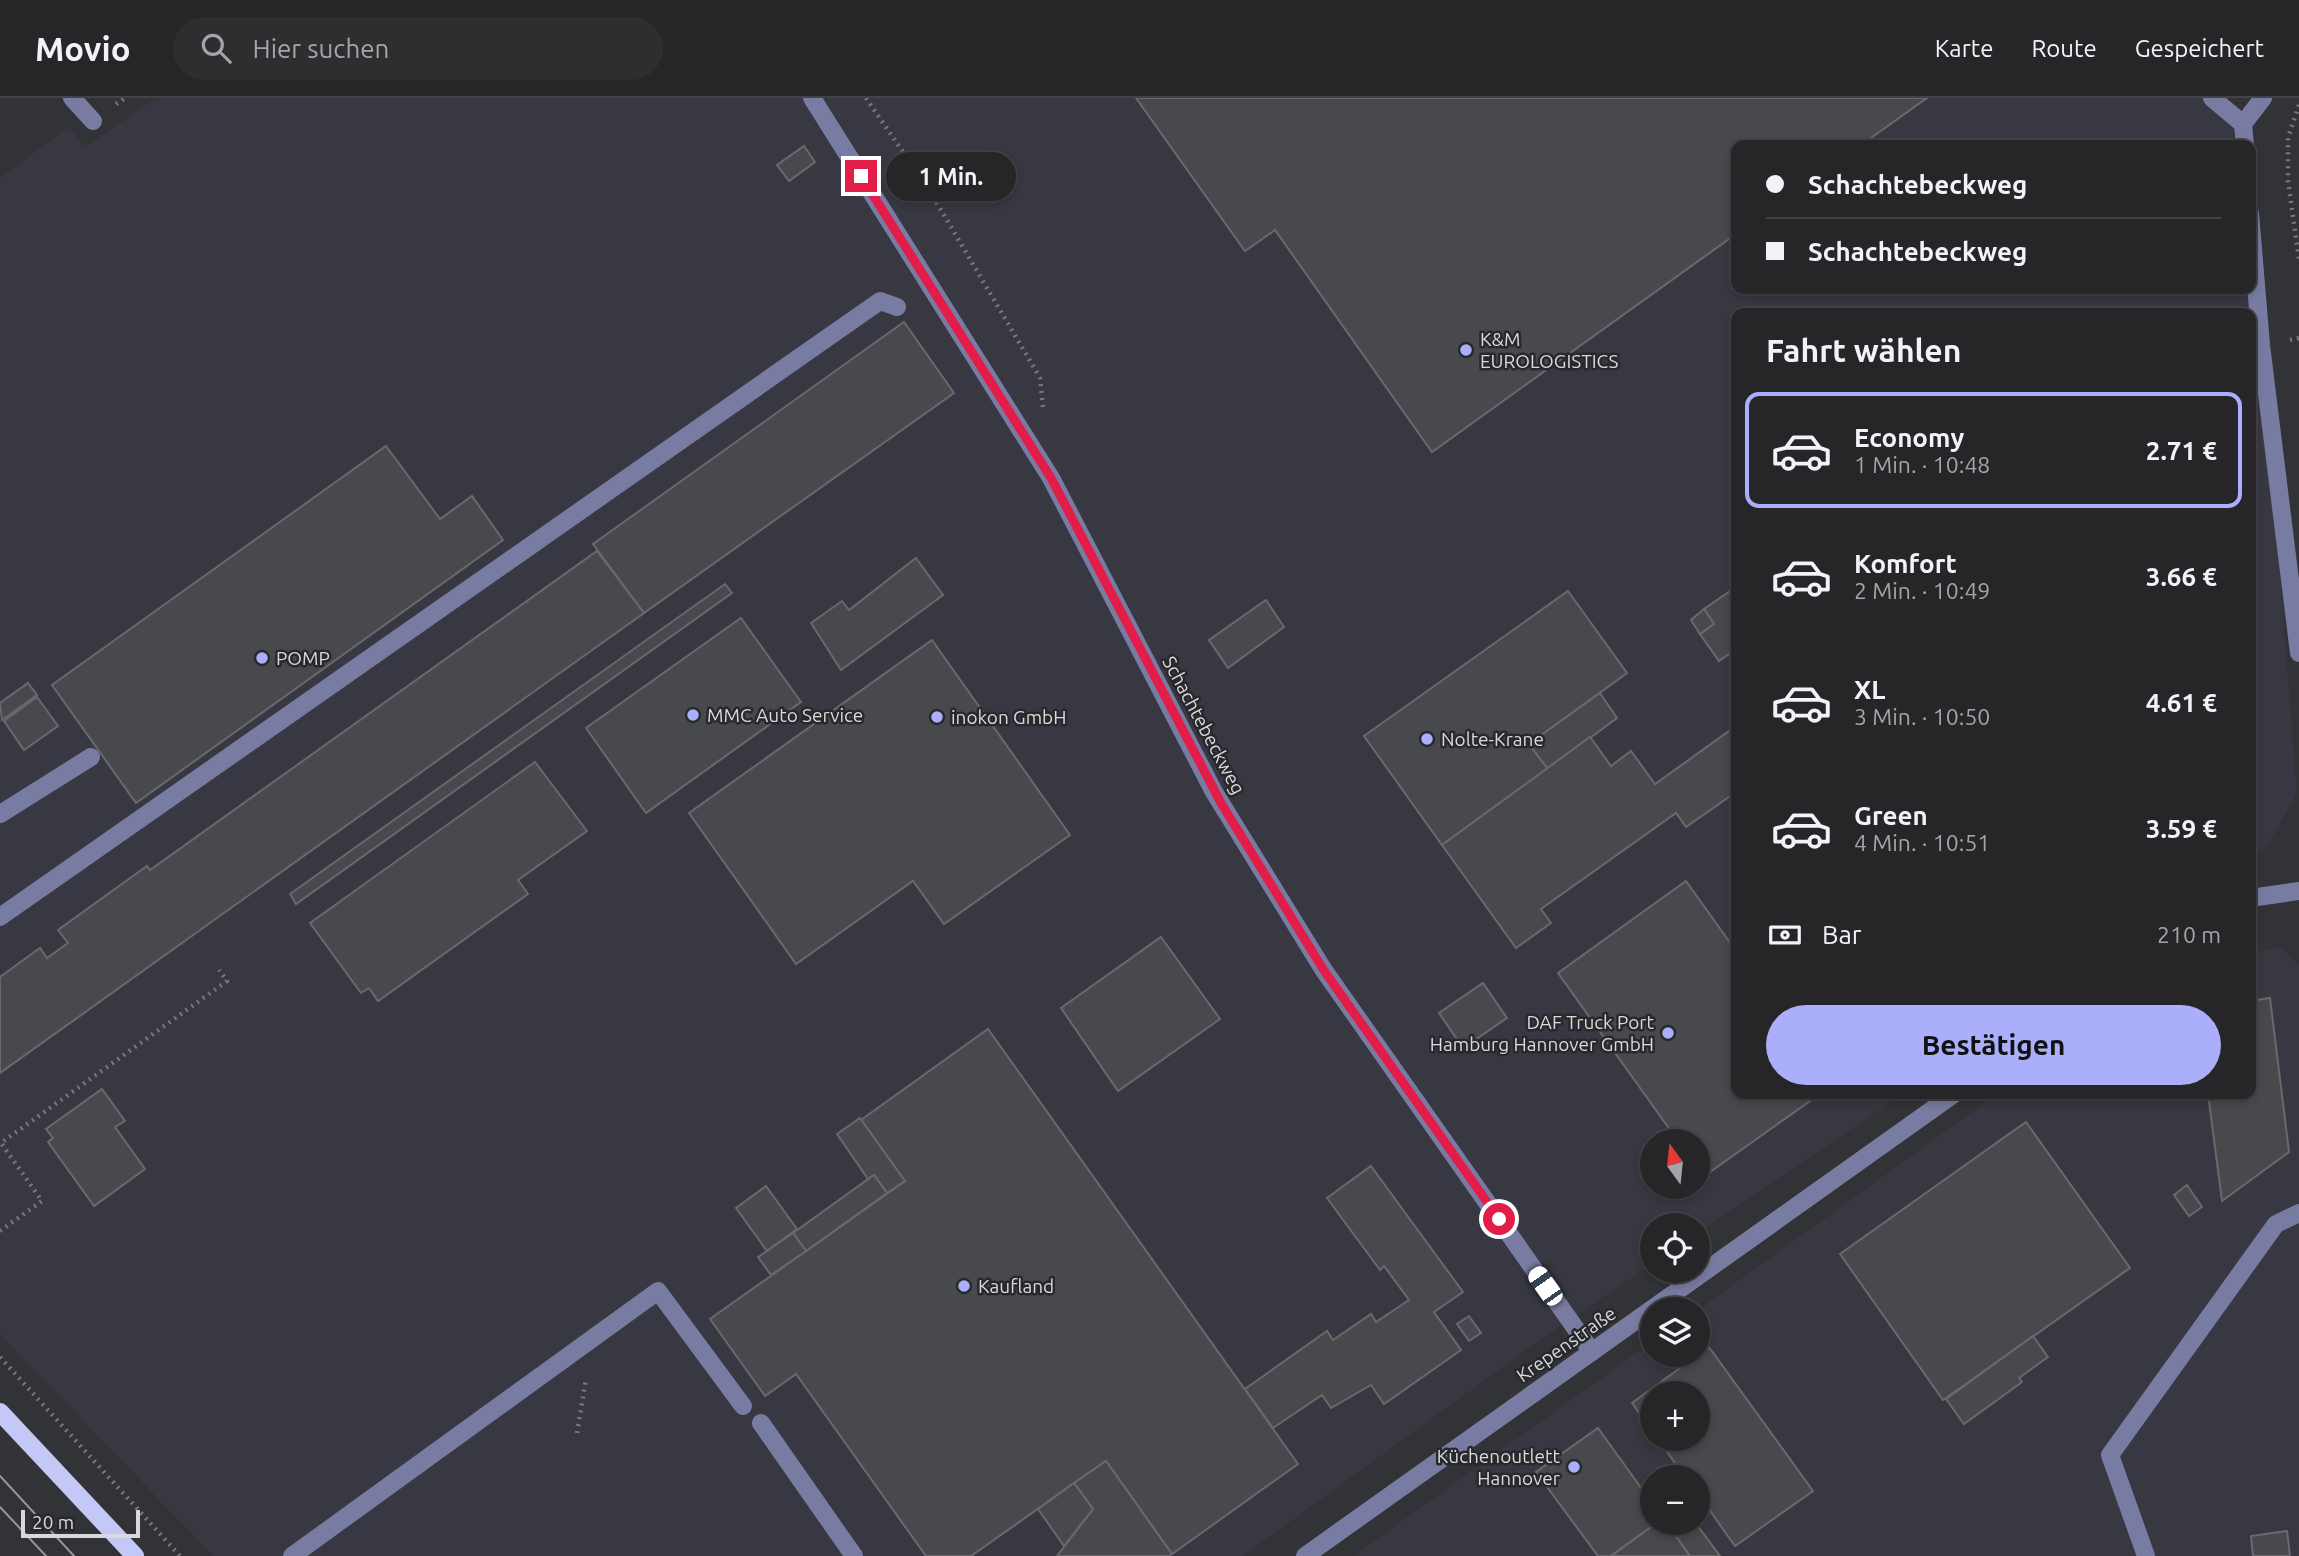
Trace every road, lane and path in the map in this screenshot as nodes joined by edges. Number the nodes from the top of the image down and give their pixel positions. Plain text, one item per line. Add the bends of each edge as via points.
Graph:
1 (72, 98) edge
2 (812, 98) edge
3 (866, 98) edge
4 (2212, 98) edge
5 (2263, 98) edge
6 (2299, 105) edge
7 (93, 121) dead end
8 (2243, 124) junction
9 (2245, 140) edge
10 (2299, 259) edge
11 (2256, 285) edge
12 (897, 307) dead end
13 (1044, 416) dead end
14 (2299, 653) edge
15 (91, 757) dead end
16 (0, 814) edge
17 (2299, 891) edge
18 (2256, 897) edge
19 (0, 917) edge
20 (219, 970) dead end
21 (1947, 1099) edge
22 (2299, 1213) edge
23 (0, 1231) edge
24 (594, 1337) junction
25 (1592, 1352) junction
26 (0, 1357) edge
27 (0, 1412) edge
28 (577, 1433) dead end
29 (135, 1556) edge
30 (180, 1556) edge
31 (292, 1556) edge
32 (854, 1556) edge
33 (1305, 1556) edge
34 (2146, 1556) edge

1 - 7 street
2 - 25 street, Schachtebeckweg via 1051,478 1214,792 1323,969
3 - 13 path via 931,193 1040,378
4 - 8 street
5 - 8 street
6 - 10 path via 2288,138 2288,181
8 - 9 street
11 - 14 street
12 - 19 street via 880,301
15 - 16 street
17 - 18 street
20 - 23 path via 227,981 1,1143 42,1201
21 - 25 street, Krepenstraße
22 - 34 street via 2276,1224 2110,1455
24 - 28 path
24 - 31 street
24 - 32 street via 658,1291
25 - 33 street, Krepenstraße
26 - 30 path
27 - 29 main road

